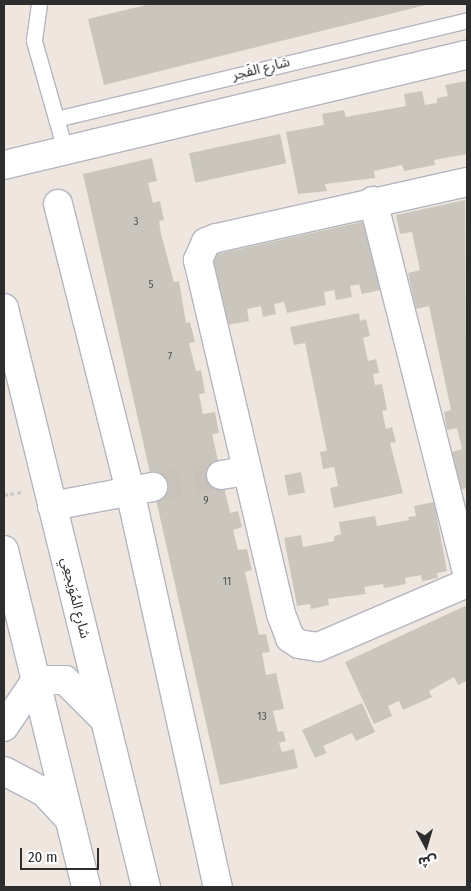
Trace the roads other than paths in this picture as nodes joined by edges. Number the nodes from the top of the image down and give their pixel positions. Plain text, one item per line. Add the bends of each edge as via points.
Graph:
1 (39, 4) edge
2 (467, 20) edge
3 (467, 55) edge
4 (56, 119) junction
5 (65, 150) junction
6 (4, 165) edge
7 (467, 182) edge
8 (373, 201) junction
9 (58, 204) dead end
10 (4, 308) edge
11 (142, 489) junction
12 (52, 506) junction
13 (4, 550) edge
14 (467, 572) edge
15 (467, 583) edge
16 (36, 680) junction
17 (105, 720) junction
18 (4, 727) edge
19 (4, 771) edge
20 (69, 818) junction
21 (86, 887) edge
22 (146, 887) edge
23 (218, 887) edge

1 - 4 lane via 34,41
2 - 4 lane, شارع الفَجر
3 - 5 street
4 - 5 lane
5 - 6 street
7 - 8 street
8 - 14 street
8 - 15 street via 216,238 206,242 199,251 198,271 234,473 285,630 299,644 318,647 327,644
9 - 11 street
10 - 12 street, شارع المُوَيجعِي
11 - 12 street
11 - 23 street
12 - 17 street, شارع المُوَيجعِي
13 - 16 street
16 - 17 street via 65,680
16 - 18 street
16 - 20 street
17 - 22 street, شارع المُوَيجعِي
19 - 20 street via 44,792
20 - 21 street

